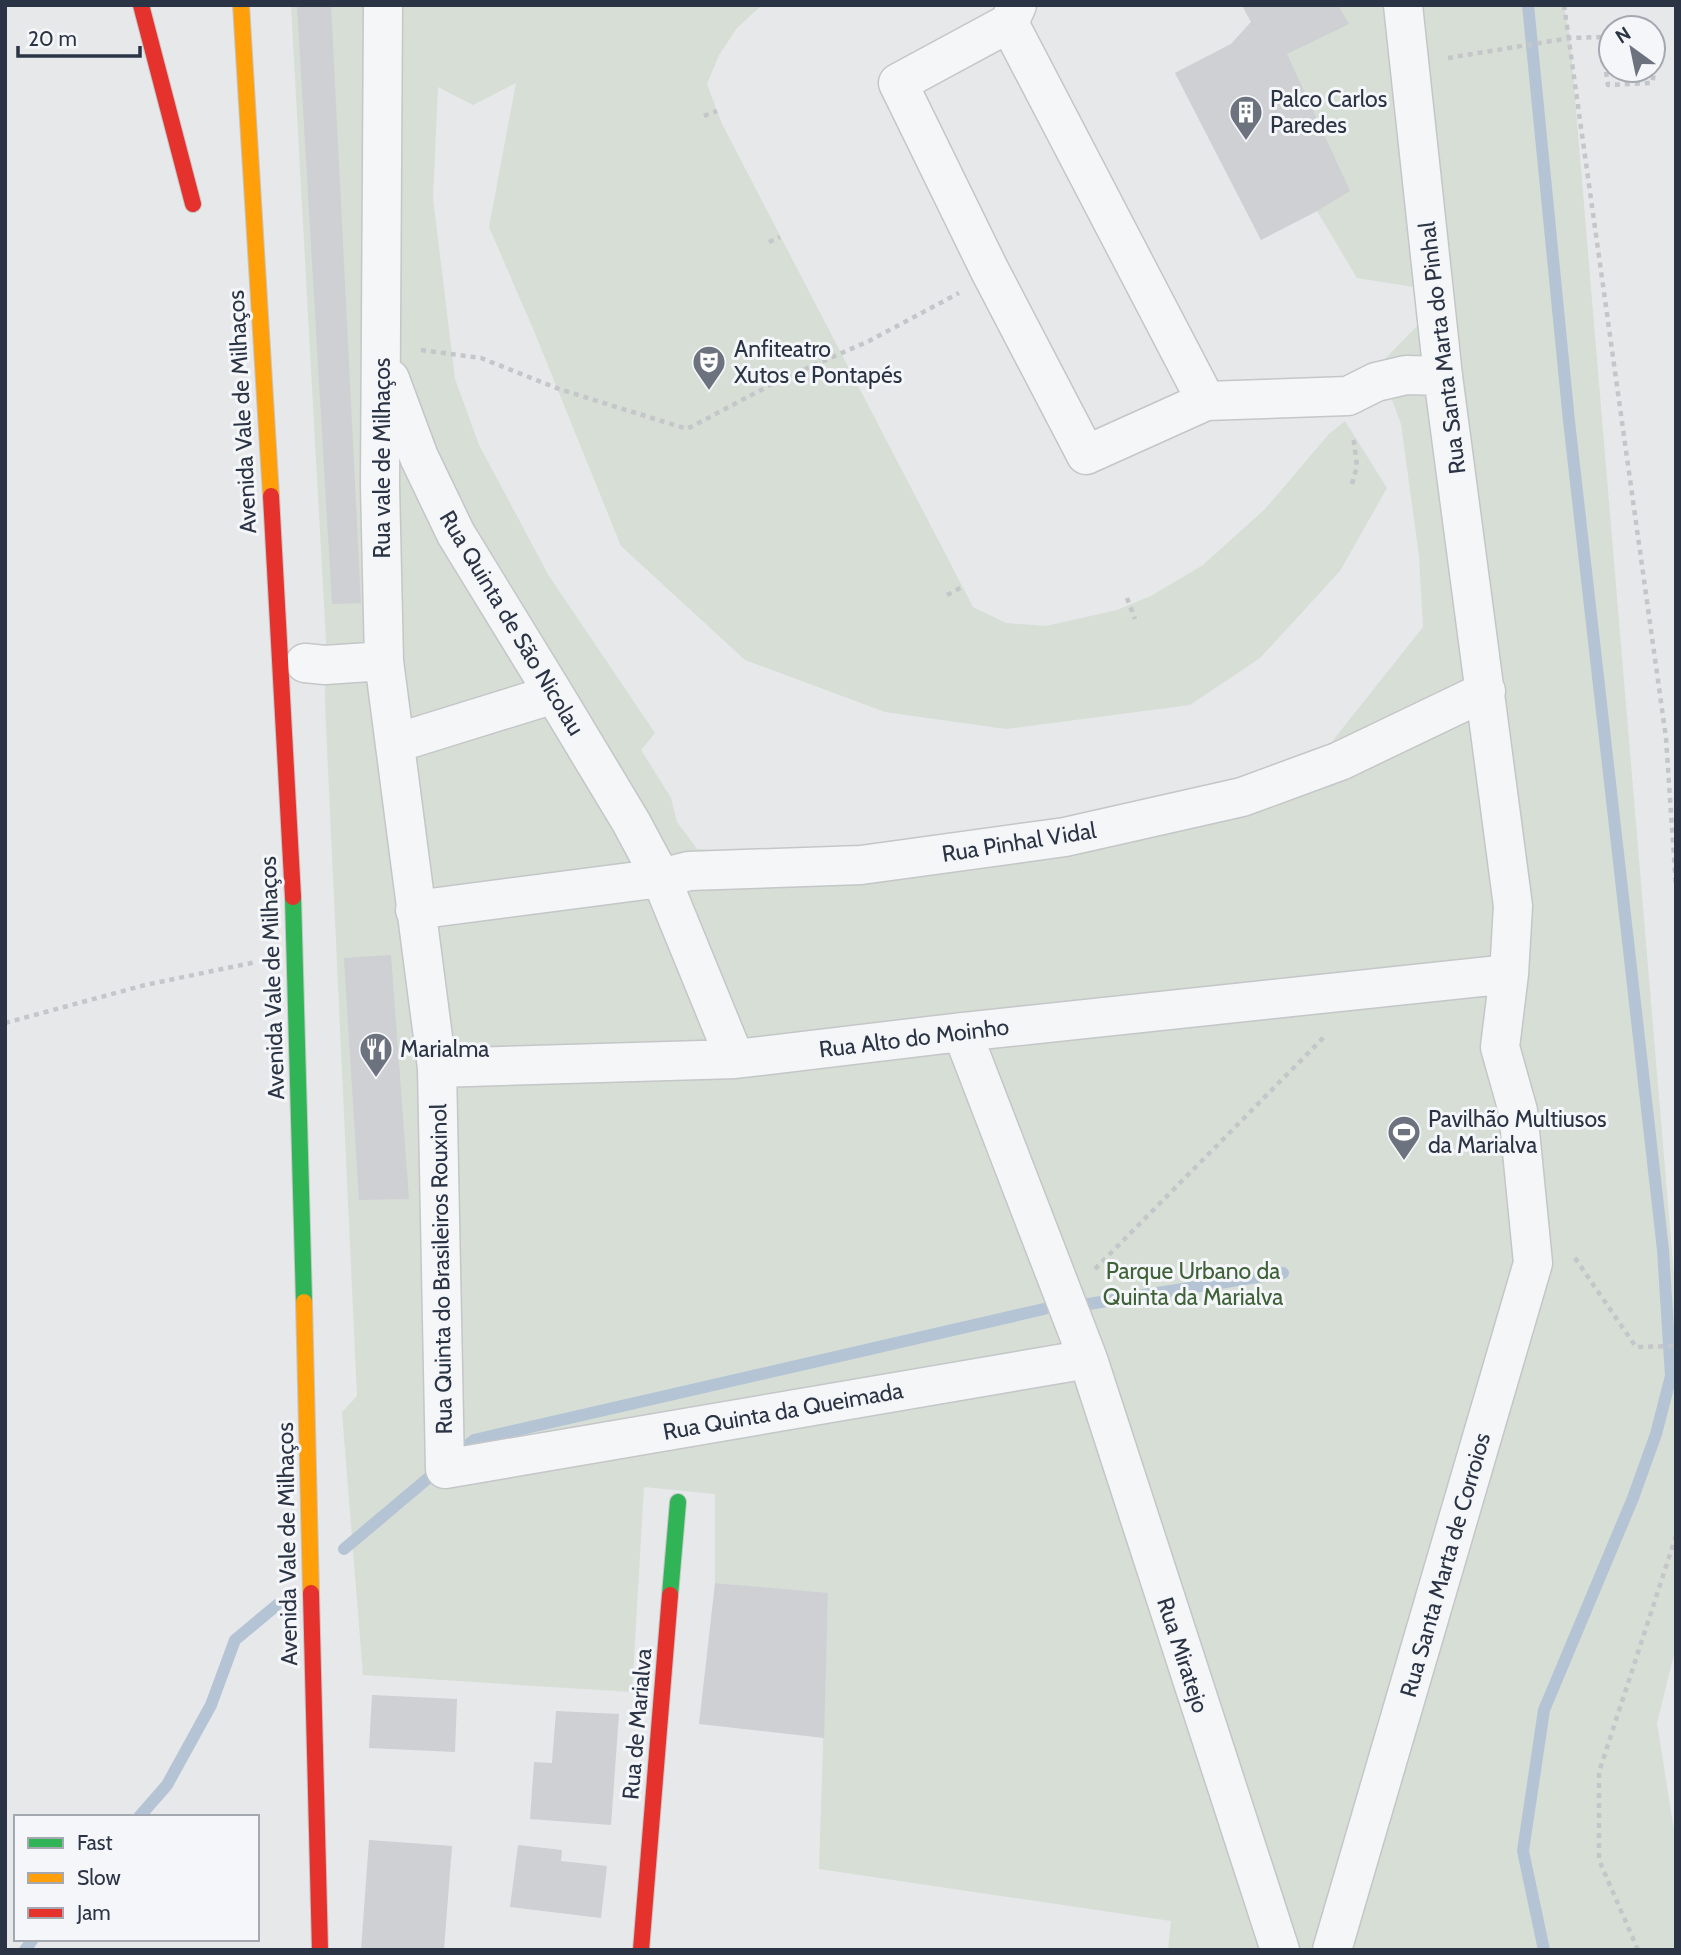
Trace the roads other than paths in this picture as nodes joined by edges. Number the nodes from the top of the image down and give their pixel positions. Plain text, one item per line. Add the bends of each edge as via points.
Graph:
1 (141, 5) edge
2 (241, 5) edge
3 (383, 5) edge
4 (1404, 5) edge
5 (1013, 14) edge
6 (193, 204) dead end
7 (382, 352) junction
8 (1443, 376) junction
9 (1206, 401) junction
10 (384, 661) junction
11 (305, 663) dead end
12 (1486, 691) junction
13 (554, 694) junction
14 (396, 744) junction
15 (675, 874) junction
16 (415, 910) junction
17 (1509, 974) junction
18 (962, 1032) junction
19 (735, 1059) junction
20 (438, 1068) junction
21 (1076, 1329) junction
22 (445, 1456) joint
23 (678, 1502) dead end
24 (320, 1950) edge
25 (641, 1950) edge
26 (1280, 1950) edge
27 (1332, 1950) edge

1 - 6 street
2 - 24 street, Avenida Vale de Milhaços via 295,954
3 - 7 street, Rua vale de Milhaços
4 - 8 street, Rua Santa Marta do Pinhal
5 - 9 street
5 - 9 street via 898,83 992,275 1086,455
7 - 10 street, Rua vale de Milhaços
7 - 13 street, Rua Quinta de São Nicolau via 419,457 456,534
8 - 9 street via 1406,375 1376,382 1348,396
8 - 12 street, Rua Santa Marta do Pinhal
10 - 11 street
10 - 14 street, Rua vale de Milhaços
12 - 15 street, Rua Pinhal Vidal via 1340,761 1242,797 1065,837 861,865
12 - 17 street, Rua Santa Marta do Pinhal via 1513,906
13 - 14 street
13 - 15 street, Rua Quinta de São Nicolau via 631,822
14 - 16 street, Rua vale de Milhaços
15 - 16 street, Rua Pinhal Vidal
15 - 19 street, Rua Quinta de São Nicolau
16 - 20 street, Rua Quinta do Brasileiros Rouxinol
17 - 18 street, Rua Alto do Moinho
17 - 27 street, Rua Santa Marta de Corroios via 1500,1047 1517,1111 1533,1263
18 - 19 street, Rua Alto do Moinho
18 - 21 street, Rua Miratejo
19 - 20 street, Rua Alto do Moinho
20 - 22 street, Rua Quinta do Brasileiros Rouxinol
21 - 22 street, Rua Quinta da Queimada
21 - 26 street, Rua Miratejo
23 - 25 street, Rua de Marialva

